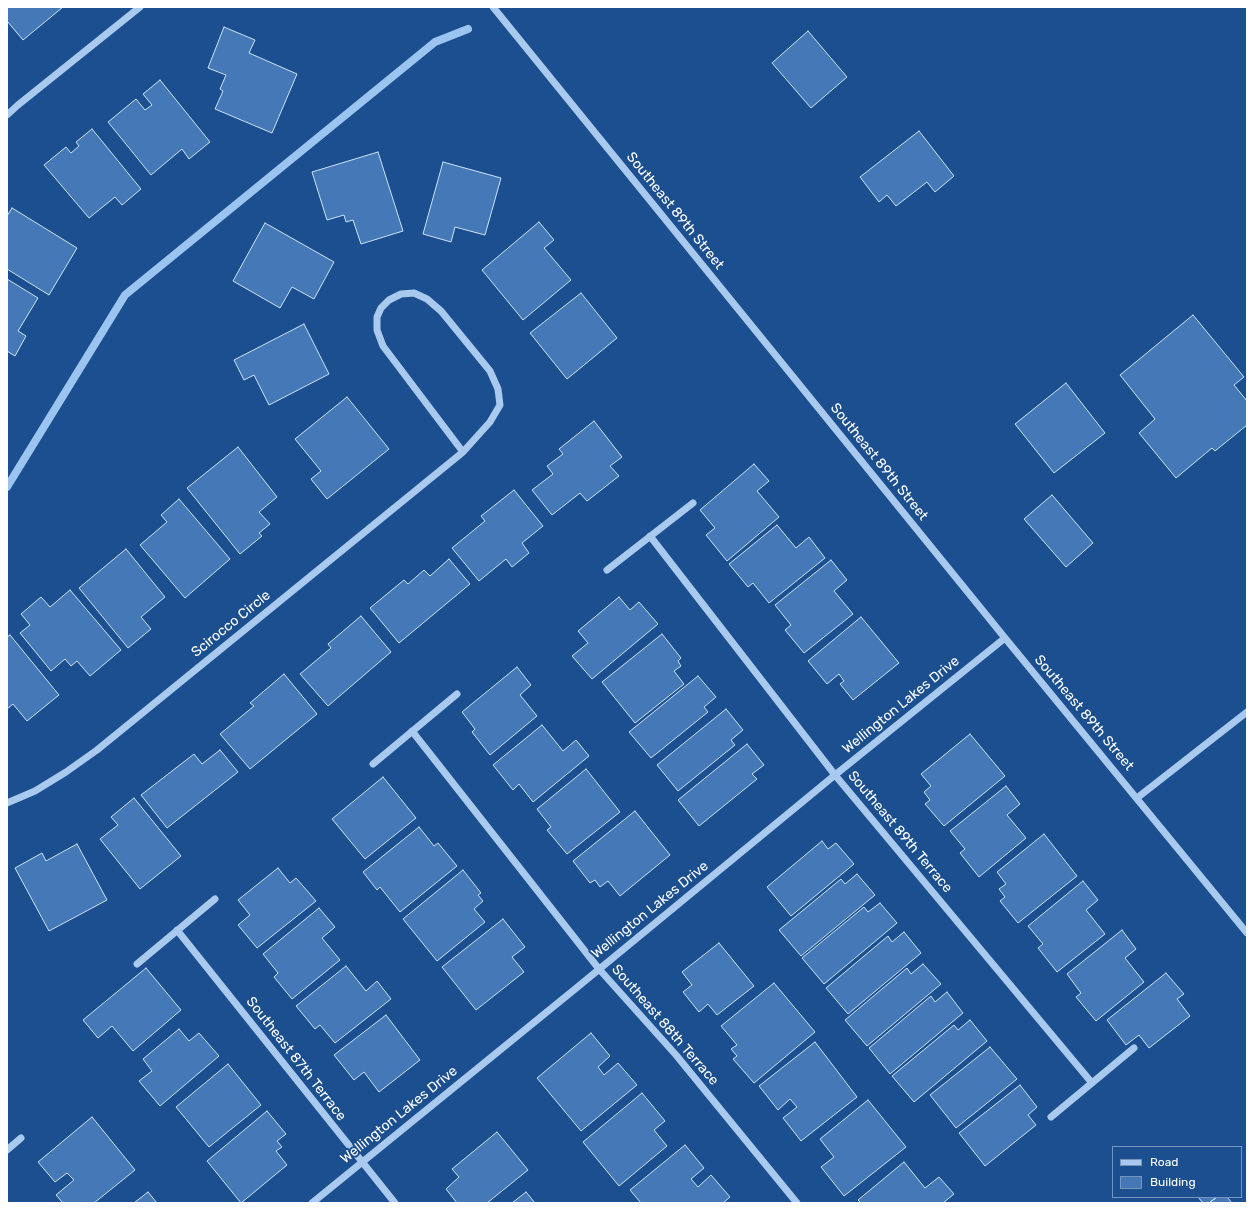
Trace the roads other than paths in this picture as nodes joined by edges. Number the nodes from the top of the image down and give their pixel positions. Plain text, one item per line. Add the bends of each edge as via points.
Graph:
1 (140, 7) edge
2 (493, 7) edge
3 (7, 115) edge
4 (463, 452) junction
5 (693, 503) dead end
6 (650, 536) junction
7 (607, 570) dead end
8 (1005, 638) junction
9 (457, 694) dead end
10 (1247, 712) edge
11 (412, 731) junction
12 (373, 764) dead end
13 (835, 774) junction
14 (1137, 798) junction
15 (7, 803) edge
16 (215, 899) dead end
17 (177, 930) junction
18 (1247, 933) edge
19 (137, 964) dead end
20 (599, 969) junction
21 (1134, 1048) dead end
22 (1092, 1083) junction
23 (1051, 1117) dead end
24 (21, 1138) dead end
25 (7, 1150) edge
26 (362, 1162) junction
27 (312, 1203) edge
28 (395, 1203) edge
29 (797, 1203) edge

1 - 3 street
2 - 8 street, Southeast 89th Street
4 - 4 street, Scirocco Circle via 490,422 500,405 498,389 490,371 441,311 414,292 401,294 389,300 377,317 377,330 383,346
4 - 15 street, Scirocco Circle via 97,750 35,791
5 - 6 street
6 - 7 street
6 - 13 street, Southeast 89th Terrace
8 - 13 street, Wellington Lakes Drive
8 - 14 street, Southeast 89th Street
9 - 11 street
10 - 14 street
11 - 12 street
11 - 20 street, Southeast 88th Terrace
13 - 20 street, Wellington Lakes Drive
13 - 22 street, Southeast 89th Terrace
14 - 18 street, Southeast 89th Street
16 - 17 street
17 - 19 street
17 - 26 street, Southeast 87th Terrace
20 - 26 street, Wellington Lakes Drive
20 - 29 street, Southeast 88th Terrace via 676,1055
21 - 22 street
22 - 23 street
24 - 25 street
26 - 27 street, Wellington Lakes Drive
26 - 28 street, Southeast 87th Terrace

